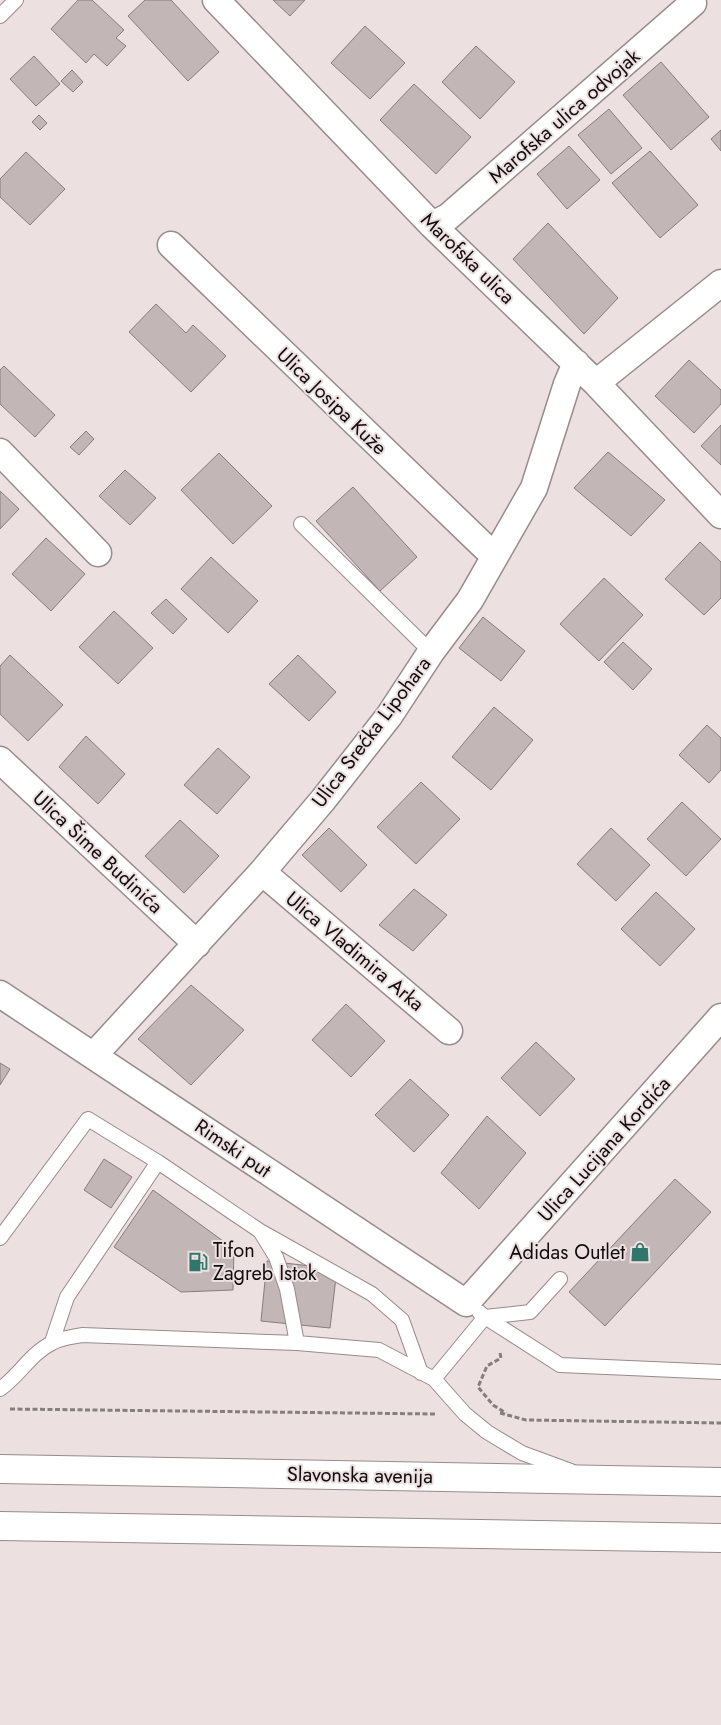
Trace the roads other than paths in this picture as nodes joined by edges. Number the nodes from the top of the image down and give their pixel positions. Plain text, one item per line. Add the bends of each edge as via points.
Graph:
1 (16, 0) edge
2 (216, 0) edge
3 (693, 3) dead end
4 (0, 16) edge
5 (432, 225) junction
6 (171, 245) dead end
7 (721, 283) edge
8 (576, 363) junction
9 (596, 383) junction
10 (0, 452) edge
11 (721, 515) edge
12 (301, 524) dead end
13 (98, 554) dead end
14 (494, 556) junction
15 (431, 652) junction
16 (0, 760) edge
17 (262, 872) junction
18 (197, 944) junction
19 (0, 994) edge
20 (721, 1017) edge
21 (449, 1031) dead end
22 (94, 1056) junction
23 (158, 1162) junction
24 (260, 1231) junction
25 (0, 1238) edge
26 (560, 1279) dead end
27 (476, 1310) junction
28 (52, 1342) junction
29 (297, 1344) junction
30 (421, 1372) junction
31 (721, 1372) edge
32 (434, 1379) junction
33 (4, 1383) edge
34 (0, 1469) edge
35 (593, 1480) junction
36 (721, 1482) edge
37 (0, 1526) edge
38 (721, 1538) edge

1 - 4 lane
2 - 5 street, Marofska ulica
3 - 5 street, Marofska ulica odvojak via 448,217
5 - 8 street, Marofska ulica
6 - 14 street, Ulica Josipa Kuže
7 - 9 street
8 - 9 street, Marofska ulica
8 - 14 street, Ulica Srećka Lipohara via 534,488
9 - 11 street, Marofska ulica
10 - 13 street
12 - 15 lane
14 - 15 street, Ulica Srećka Lipohara via 470,600
15 - 17 street, Ulica Srećka Lipohara via 389,716
16 - 18 street, Ulica Šime Budinića
17 - 18 street, Ulica Srećka Lipohara
17 - 21 street, Ulica Vladimira Arka
18 - 22 street, Ulica Srećka Lipohara
19 - 22 street, Rimski put
20 - 27 street, Ulica Lucijana Kordića
22 - 27 street, Rimski put
23 - 24 lane
23 - 25 lane via 88,1119
23 - 28 lane via 67,1297
24 - 29 lane via 282,1273
24 - 30 lane via 372,1294 402,1320
26 - 27 lane via 530,1312
27 - 31 lane via 560,1365
27 - 32 lane
28 - 29 lane via 82,1335
28 - 33 lane
29 - 30 lane via 379,1350
30 - 32 lane
32 - 35 lane via 465,1414 494,1436 522,1453
34 - 35 main road, Slavonska avenija
35 - 36 main road, Slavonska avenija
37 - 38 main road

